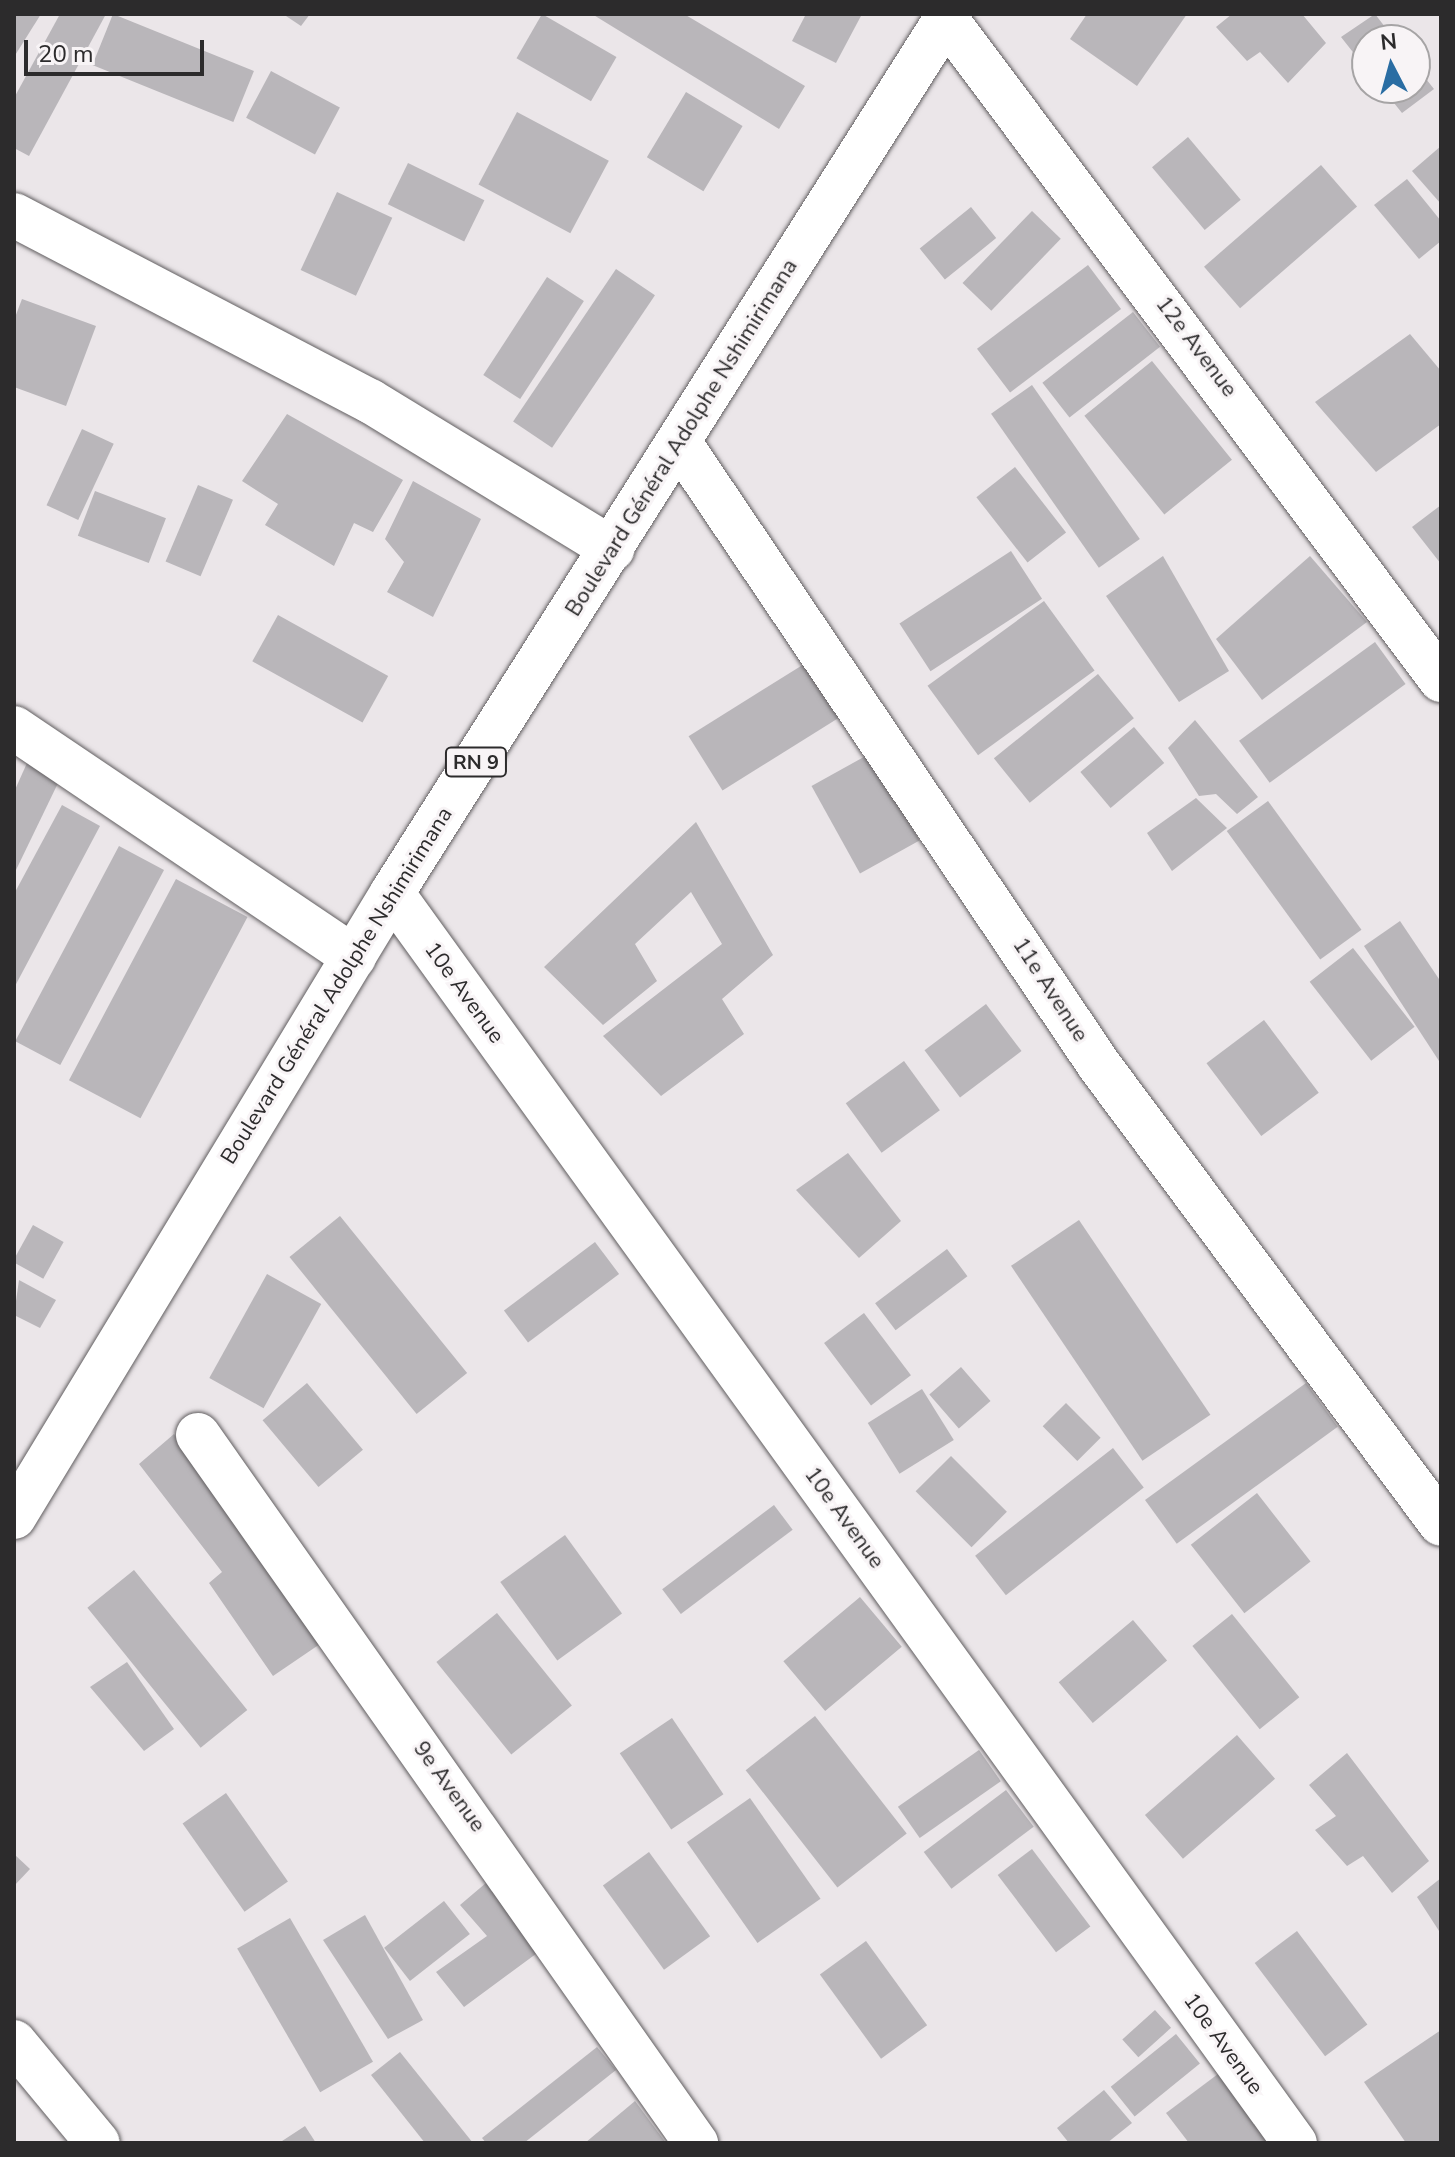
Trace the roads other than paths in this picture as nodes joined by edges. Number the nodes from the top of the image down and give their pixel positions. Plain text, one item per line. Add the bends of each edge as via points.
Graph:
1 (947, 16) edge
2 (14, 215) edge
3 (679, 442) junction
4 (612, 549) junction
5 (1441, 680) edge
6 (14, 728) edge
7 (392, 893) junction
8 (354, 957) junction
9 (198, 1435) dead end
10 (14, 1517) edge
11 (1441, 1524) edge
12 (14, 2042) edge
13 (98, 2143) edge
14 (696, 2143) edge
15 (1295, 2143) edge

1 - 3 street, Boulevard Général Adolphe Nshimirimana / RN 9
1 - 5 street, 12e Avenue
2 - 4 street via 370,401
3 - 4 street, Boulevard Général Adolphe Nshimirimana / RN 9
3 - 11 street, 11e Avenue via 1099,1065
4 - 7 street, Boulevard Général Adolphe Nshimirimana / RN 9
6 - 8 street
7 - 8 street, Boulevard Général Adolphe Nshimirimana / RN 9
7 - 15 street, 10e Avenue
8 - 10 street, Boulevard Général Adolphe Nshimirimana / RN 9
9 - 14 street, 9e Avenue
12 - 13 street

